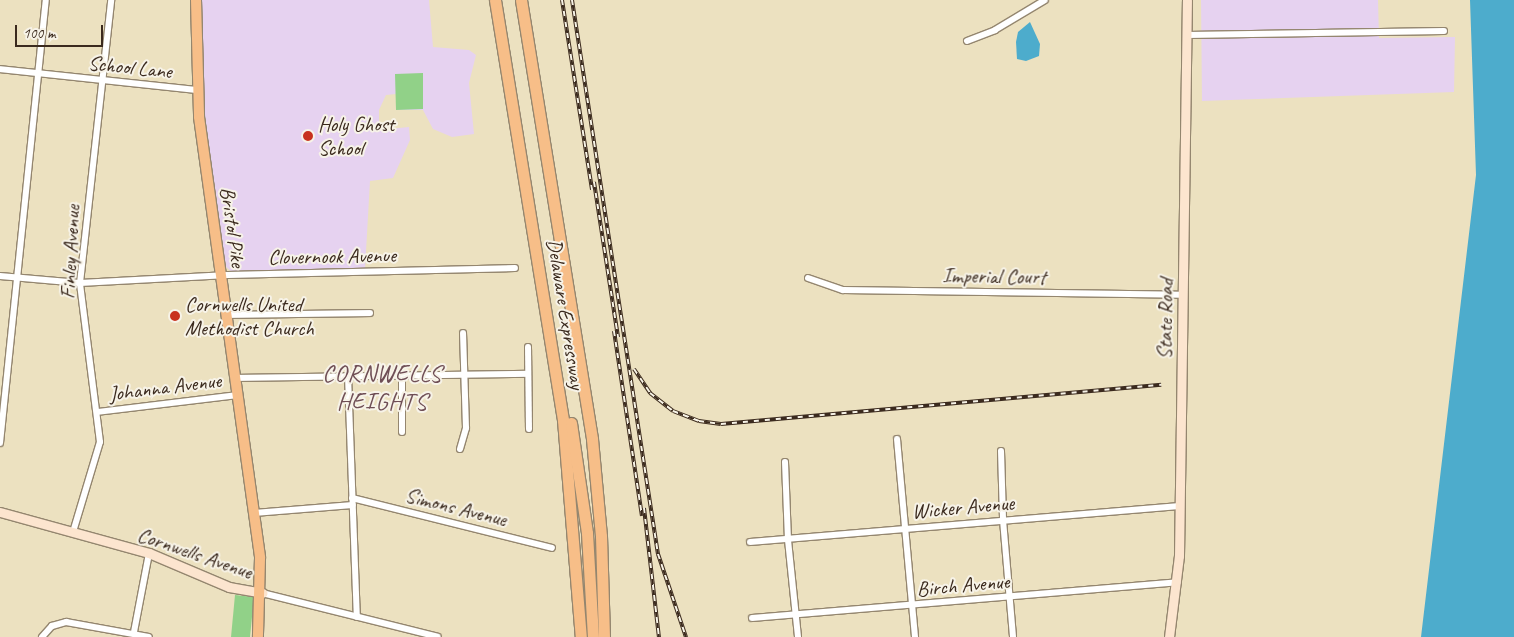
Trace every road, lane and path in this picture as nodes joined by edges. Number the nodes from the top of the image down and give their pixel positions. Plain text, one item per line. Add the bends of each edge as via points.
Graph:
1 (46, 0) edge
2 (111, 0) edge
3 (196, 0) edge
4 (495, 0) edge
5 (521, 0) edge
6 (1045, 0) edge
7 (1187, 0) edge
8 (1444, 31) dead end
9 (1187, 35) junction
10 (967, 40) dead end
11 (0, 69) edge
12 (40, 74) junction
13 (102, 80) junction
14 (196, 90) junction
15 (537, 255) junction
16 (515, 268) dead end
17 (0, 276) edge
18 (221, 276) junction
19 (16, 278) junction
20 (808, 278) dead end
21 (80, 283) junction
22 (1182, 295) junction
23 (370, 313) dead end
24 (226, 315) junction
25 (463, 333) dead end
26 (528, 347) dead end
27 (528, 374) junction
28 (466, 375) junction
29 (348, 376) junction
30 (402, 376) junction
31 (235, 378) junction
32 (237, 395) junction
33 (97, 412) junction
34 (529, 429) dead end
35 (402, 432) dead end
36 (897, 439) dead end
37 (0, 444) edge
38 (460, 449) dead end
39 (1001, 451) dead end
40 (785, 462) dead end
41 (353, 501) junction
42 (1179, 506) junction
43 (0, 512) edge
44 (254, 513) junction
45 (1003, 520) junction
46 (905, 529) junction
47 (73, 532) junction
48 (788, 540) junction
49 (750, 542) dead end
50 (552, 548) dead end
51 (149, 553) junction
52 (1178, 582) junction
53 (262, 593) junction
54 (1009, 598) junction
55 (912, 605) junction
56 (795, 616) junction
57 (357, 617) junction
58 (752, 618) dead end
59 (134, 632) junction
60 (42, 637) edge
61 (149, 637) edge
62 (258, 637) edge
63 (438, 637) edge
64 (580, 637) edge
65 (593, 637) edge
66 (604, 637) edge
67 (798, 637) edge
68 (915, 637) edge
69 (1013, 637) edge
70 (1169, 637) edge

1 - 12 street
2 - 13 street, Finley Avenue
3 - 14 main road, Bristol Pike
4 - 15 highway, Delaware Expressway
5 - 66 highway, Delaware Expressway via 592,439 601,536
6 - 10 street via 995,30
7 - 9 main road, State Road
8 - 9 street
9 - 22 main road, State Road
11 - 12 street, School Lane
12 - 13 street, School Lane
12 - 19 street
13 - 14 street, School Lane
13 - 21 street, Finley Avenue
14 - 18 main road, Bristol Pike
15 - 64 highway, Delaware Expressway via 569,462
15 - 65 highway via 550,294 579,473
16 - 18 street, Clovernook Avenue
17 - 19 street, Clovernook Avenue
18 - 21 street, Clovernook Avenue
18 - 24 main road, Bristol Pike
19 - 21 street, Clovernook Avenue
19 - 37 street
20 - 22 street, Imperial Court via 843,290
21 - 33 street, Finley Avenue
22 - 42 main road, State Road
23 - 24 street
24 - 31 main road, Bristol Pike
25 - 28 street
26 - 27 street
27 - 28 street
27 - 34 street
28 - 30 street
28 - 38 street via 466,428
29 - 30 street
29 - 31 street
29 - 41 street
30 - 35 street
31 - 32 main road, Bristol Pike
32 - 33 street, Johanna Avenue
32 - 44 main road, Bristol Pike
33 - 47 street, Finley Avenue via 100,442
36 - 46 street
39 - 45 street
40 - 48 street
41 - 44 street, Simons Avenue
41 - 50 street, Simons Avenue
41 - 57 street
42 - 45 street, Wicker Avenue
42 - 52 main road, State Road
43 - 47 main road, Cornwells Avenue
44 - 53 main road, Bristol Pike
45 - 46 street, Wicker Avenue
45 - 54 street
46 - 48 street, Wicker Avenue
46 - 55 street
47 - 51 main road, Cornwells Avenue
48 - 49 street, Wicker Avenue
48 - 56 street
51 - 53 main road, Cornwells Avenue via 229,587
51 - 59 street
52 - 54 street, Birch Avenue
52 - 70 main road, State Road
53 - 57 street, Cornwells Avenue
53 - 62 main road, Bristol Pike
54 - 55 street, Birch Avenue
54 - 69 street
55 - 56 street, Birch Avenue
55 - 68 street
56 - 58 street, Birch Avenue
56 - 67 street
57 - 63 street, Cornwells Avenue
59 - 60 street via 66,622 52,626
59 - 61 street

